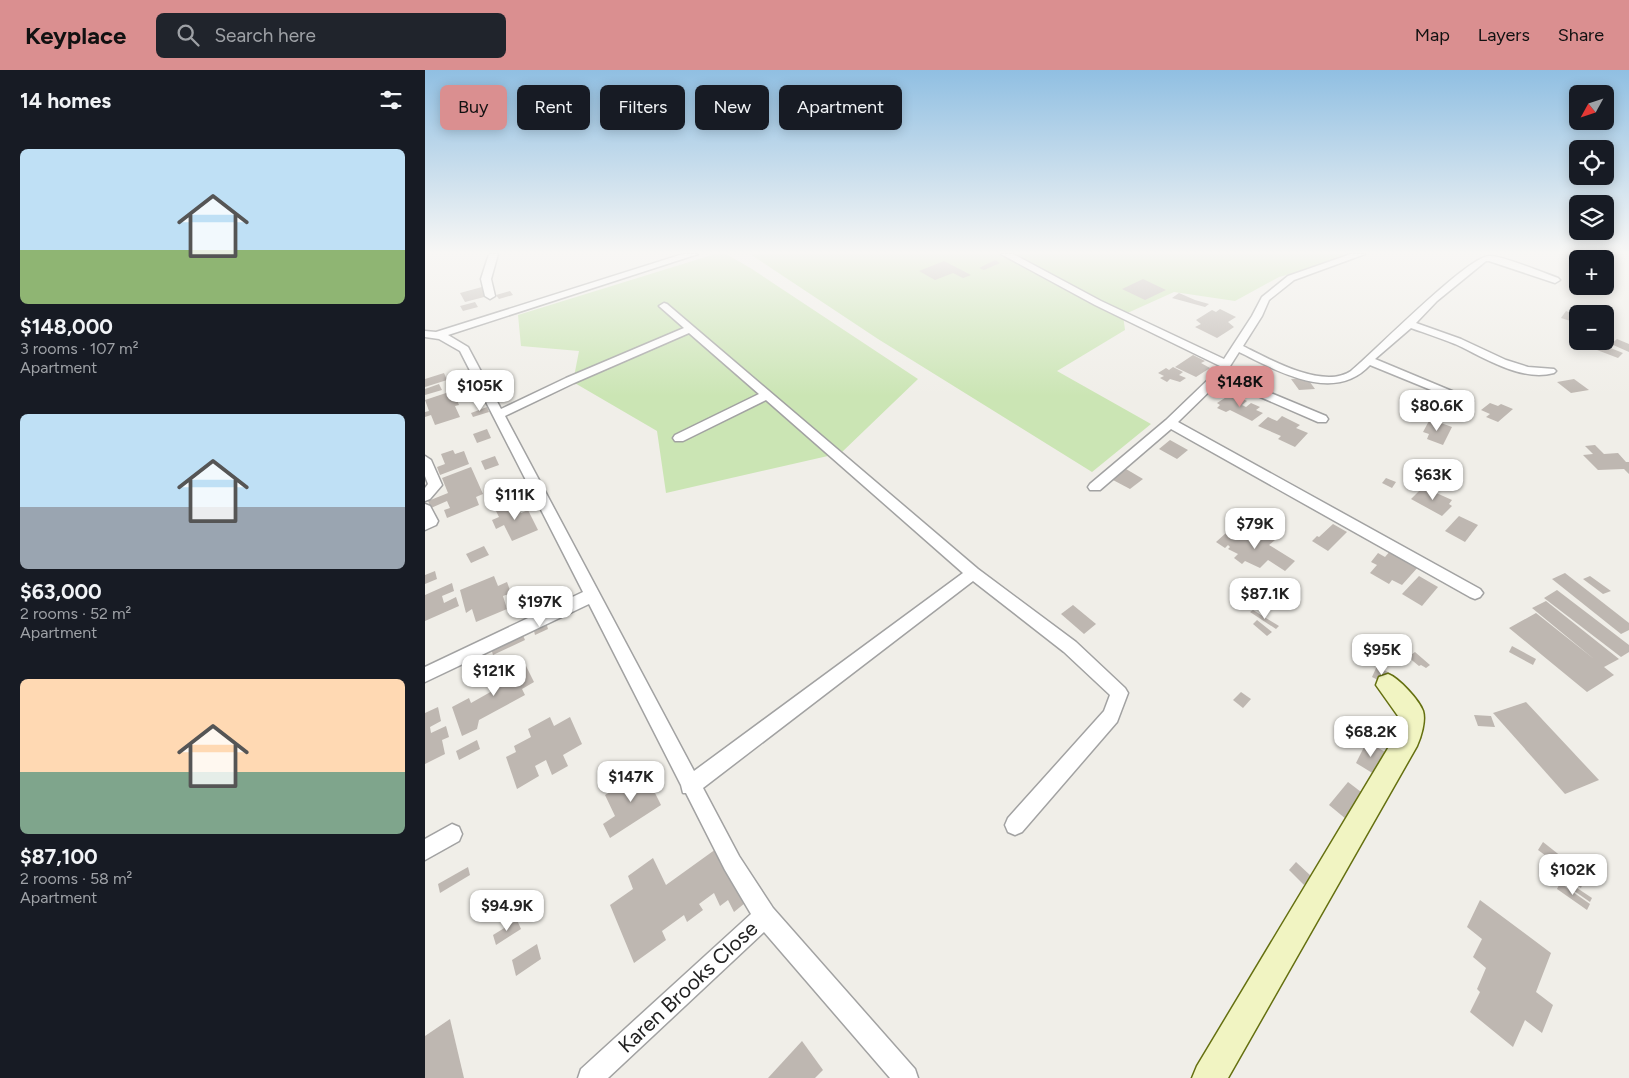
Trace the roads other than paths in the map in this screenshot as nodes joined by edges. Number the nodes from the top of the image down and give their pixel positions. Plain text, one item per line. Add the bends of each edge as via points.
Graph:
1 (541, 301) edge
2 (1094, 301) edge
3 (1263, 301) edge
4 (1432, 301) edge
5 (664, 306) dead end
6 (1409, 324) junction
7 (691, 329) junction
8 (431, 335) edge
9 (1238, 347) junction
10 (1368, 360) junction
11 (1225, 364) junction
12 (1550, 371) dead end
13 (1219, 375) junction
14 (767, 395) junction
15 (1467, 401) dead end
16 (499, 415) junction
17 (1322, 419) dead end
18 (1170, 423) junction
19 (679, 438) dead end
20 (425, 460) edge
21 (1095, 486) dead end
22 (425, 496) edge
23 (425, 509) edge
24 (425, 525) edge
25 (973, 573) junction
26 (1475, 593) dead end
27 (593, 595) junction
28 (425, 675) edge
29 (1388, 685) dead end
30 (691, 786) junction
31 (1015, 825) dead end
32 (452, 834) dead end
33 (425, 850) edge
34 (765, 916) junction
35 (590, 1078) edge
36 (906, 1078) edge
37 (1209, 1078) edge

1 - 8 street
2 - 11 street
3 - 9 street
4 - 6 street
5 - 7 street
6 - 10 street
6 - 12 street via 1502,362 1527,370
7 - 14 street
7 - 16 street via 552,387
8 - 16 street via 456,342 464,349
9 - 10 street via 1277,366 1334,381 1351,377
9 - 11 street
10 - 15 street
11 - 13 street
13 - 17 street
13 - 18 street
14 - 19 street
14 - 25 street
16 - 27 street
18 - 21 street
18 - 26 street
20 - 22 street via 435,485
23 - 24 street via 431,521
25 - 30 street
25 - 31 street via 1070,647 1119,693 1111,716
27 - 28 street
27 - 30 street
29 - 37 street via 1411,713 1407,738
30 - 34 street via 732,864
32 - 33 street
34 - 35 street, Karen Brooks Close
34 - 36 street

